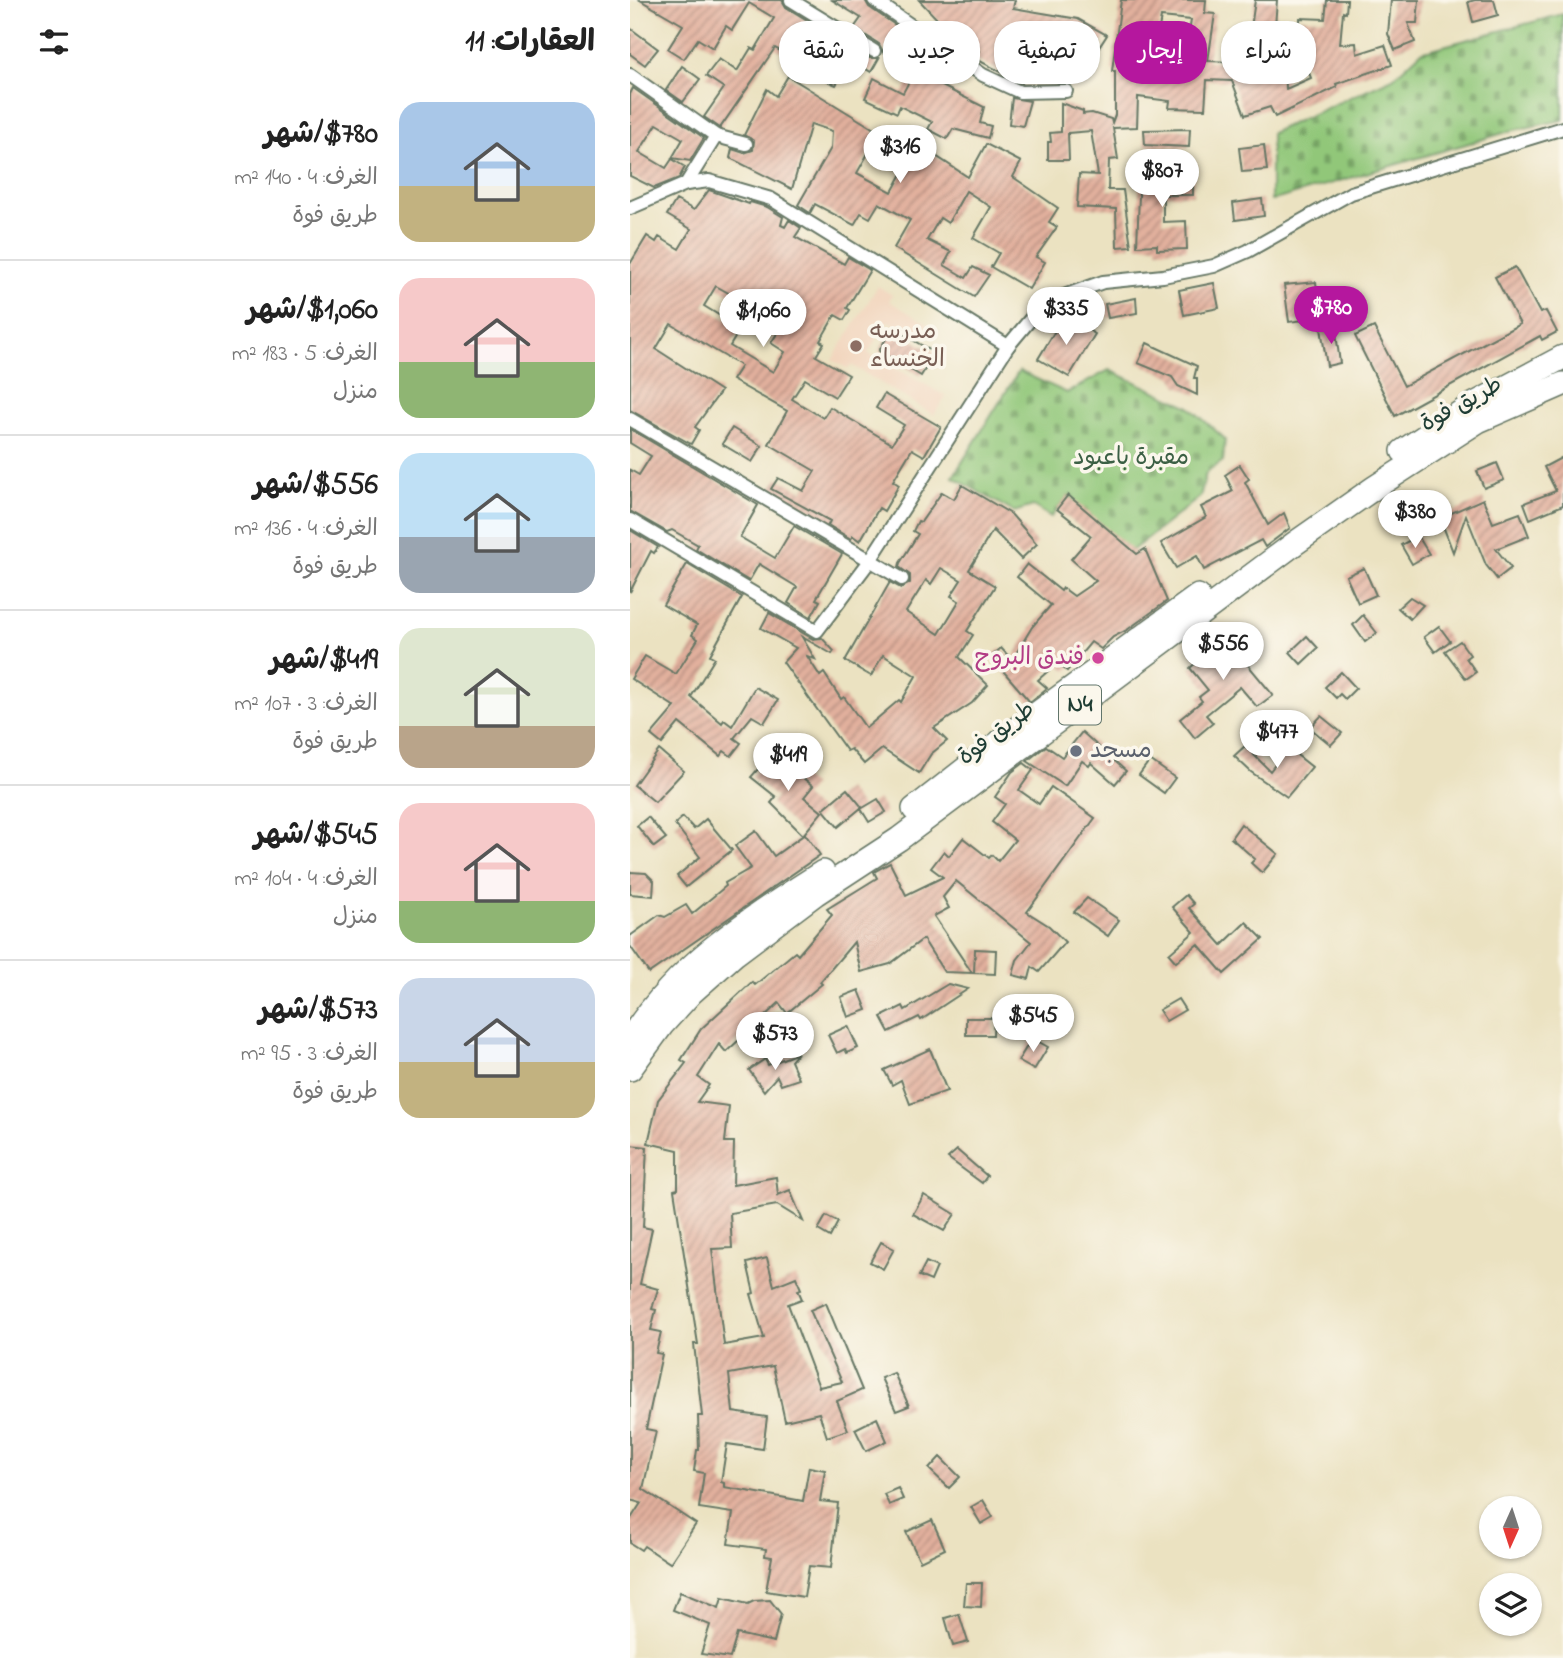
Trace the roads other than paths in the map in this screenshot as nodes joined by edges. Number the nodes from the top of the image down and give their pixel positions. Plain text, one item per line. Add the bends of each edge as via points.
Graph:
1 (791, 0) edge
2 (874, 0) edge
3 (874, 51) dead end
4 (630, 75) edge
5 (1066, 91) dead end
6 (1563, 128) edge
7 (716, 136) junction
8 (746, 144) dead end
9 (686, 184) junction
10 (630, 208) edge
11 (1008, 346) junction
12 (1563, 357) edge
13 (1563, 384) edge
14 (630, 419) edge
15 (630, 520) edge
16 (869, 562) junction
17 (902, 579) dead end
18 (727, 947) junction
19 (630, 1039) edge
20 (630, 1069) edge

1 - 3 street
2 - 5 street via 983,75 1020,92
4 - 7 street
6 - 11 street via 1351,193 1214,266 1073,290 1044,303
7 - 8 street
7 - 9 street
9 - 10 street
9 - 11 street via 709,181 771,199
11 - 16 street
12 - 18 highway, طريق فوة / N4 via 1467,408 1361,479 1028,720
13 - 18 highway, طريق فوة / N4 via 1478,421 1362,496 899,839
14 - 16 street
15 - 16 street via 817,631
16 - 17 street
18 - 19 highway, طريق فوة / N4 via 678,976
18 - 20 highway, طريق فوة / N4

